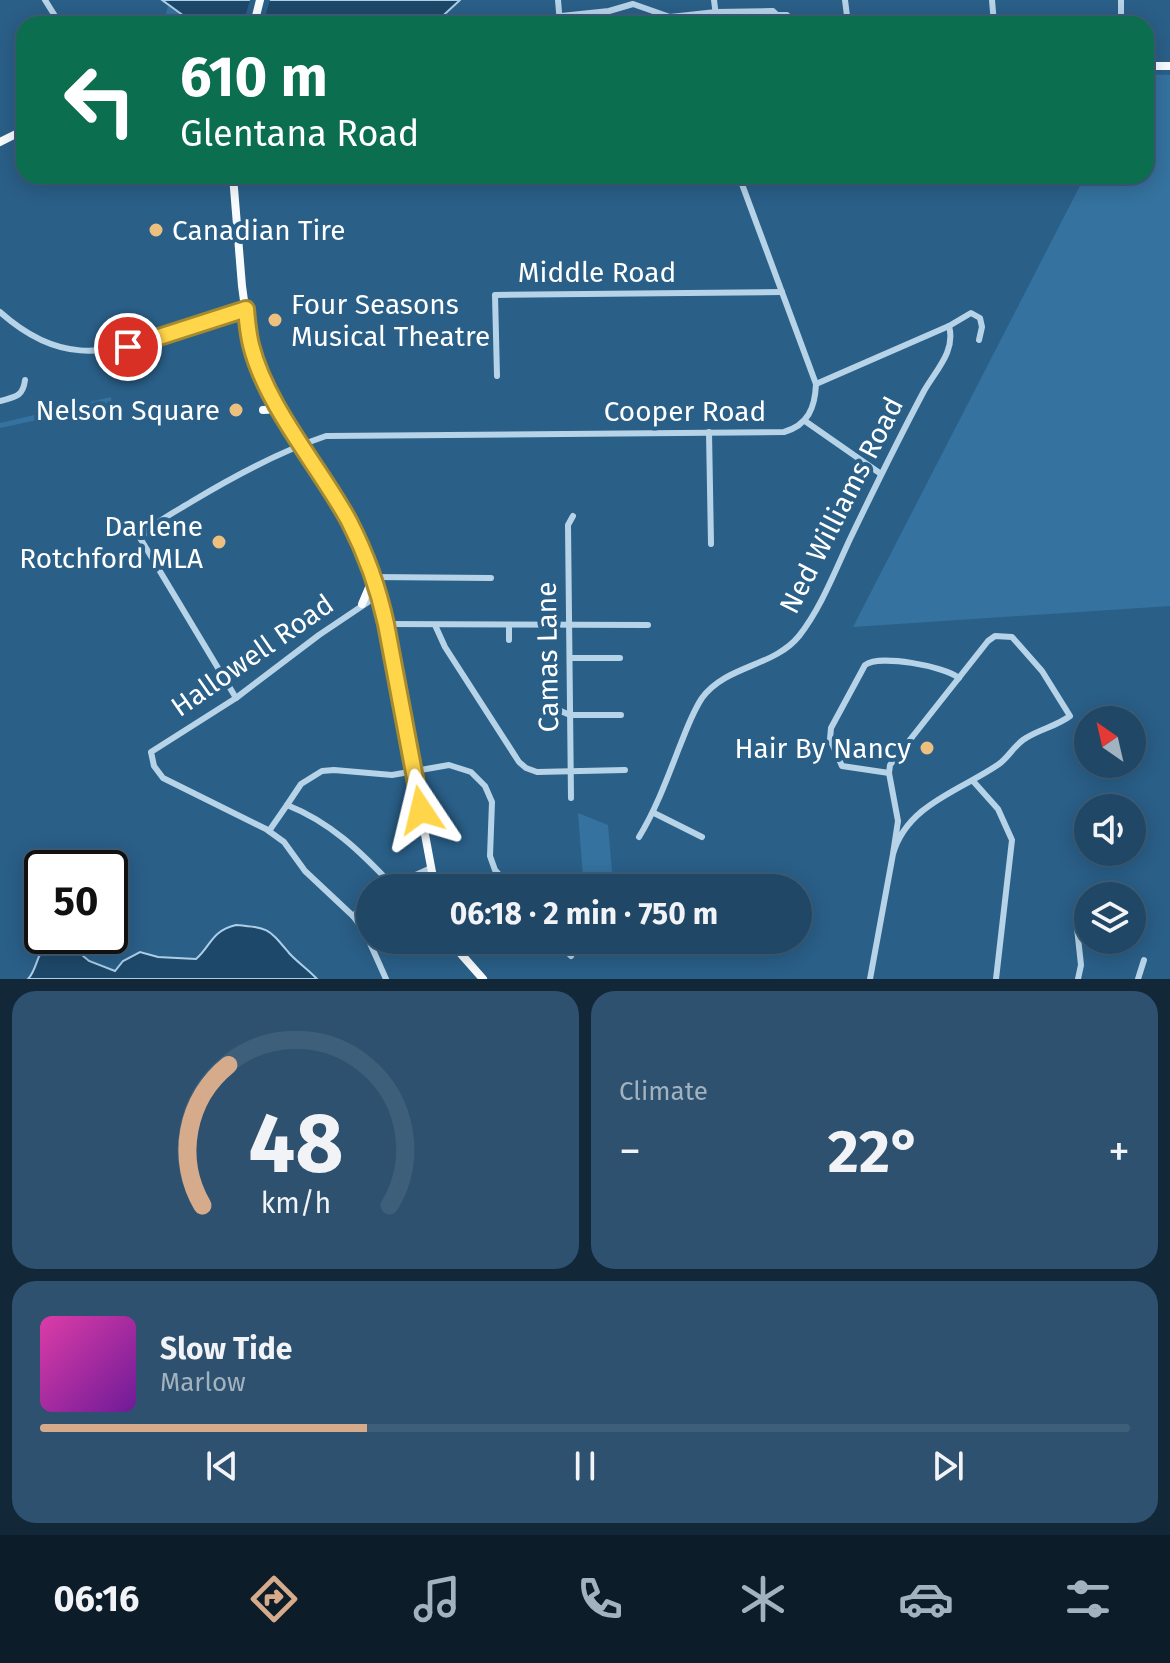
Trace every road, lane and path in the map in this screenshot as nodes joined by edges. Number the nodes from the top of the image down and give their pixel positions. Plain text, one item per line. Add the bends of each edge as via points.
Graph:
1 (714, 0) edge
2 (716, 12) junction
3 (777, 15) joint
4 (582, 16) edge
5 (667, 16) edge
6 (679, 16) edge
7 (716, 16) edge
8 (788, 16) edge
9 (233, 184) edge
10 (742, 184) edge
11 (782, 292) junction
12 (246, 309) junction
13 (0, 312) edge
14 (8, 319) junction
15 (0, 326) edge
16 (949, 326) junction
17 (979, 340) dead end
18 (497, 376) dead end
19 (25, 380) dead end
20 (816, 384) junction
21 (272, 395) junction
22 (0, 401) edge
23 (281, 409) junction
24 (805, 421) junction
25 (709, 432) junction
26 (301, 444) junction
27 (881, 474) junction
28 (573, 516) dead end
29 (711, 544) dead end
30 (373, 577) junction
31 (491, 578) dead end
32 (380, 594) junction
33 (362, 604) junction
34 (386, 624) junction
35 (435, 625) junction
36 (509, 625) junction
37 (568, 625) junction
38 (648, 625) dead end
39 (509, 640) dead end
40 (571, 658) junction
41 (620, 658) dead end
42 (959, 678) junction
43 (236, 698) junction
44 (556, 709) dead end
45 (570, 715) junction
46 (621, 715) dead end
47 (625, 770) dead end
48 (414, 771) junction
49 (571, 772) junction
50 (889, 773) junction
51 (973, 781) junction
52 (571, 798) dead end
53 (287, 805) junction
54 (654, 813) junction
55 (269, 831) junction
56 (900, 834) junction
57 (639, 837) dead end
58 (702, 837) dead end
59 (431, 868) junction
60 (378, 874) edge
61 (417, 874) edge
62 (432, 874) edge
63 (499, 874) edge
64 (356, 913) edge
65 (353, 916) junction
66 (461, 954) edge
67 (1080, 954) edge
68 (1144, 960) dead end
69 (386, 979) edge
70 (483, 979) edge
71 (870, 979) edge
72 (996, 979) edge
73 (1078, 979) edge
74 (1138, 979) edge

1 - 2 street
2 - 3 street
2 - 6 street
2 - 7 street
3 - 8 street
4 - 5 street via 633,4
9 - 12 main road
10 - 11 street
11 - 18 street, Middle Road via 495,295
11 - 20 street
12 - 14 street via 97,352 42,341
12 - 21 main road via 256,360
13 - 14 street
14 - 15 street
16 - 17 street via 971,313 980,318
16 - 20 street
16 - 27 street, Ned Williams Road via 951,345
19 - 22 street via 24,392
20 - 24 street, Cooper Road via 815,403
21 - 23 main road
21 - 23 main road via 263,410
23 - 26 main road
24 - 25 street, Cooper Road via 784,432
24 - 27 street
25 - 26 street, Cooper Road via 326,436
25 - 29 street
26 - 30 main road via 348,519
26 - 43 street, Cooper Road via 221,484 140,538
27 - 54 street, Ned Williams Road via 799,636 768,659 716,684 703,697
28 - 37 street, Camas Lane via 568,525
30 - 31 street
30 - 32 main road
30 - 33 main road
32 - 33 street, Hallowell Road
32 - 34 main road
33 - 43 street, Hallowell Road
34 - 35 street
34 - 48 main road
35 - 36 street
35 - 49 street via 519,762 537,772
36 - 37 street
36 - 39 street
37 - 38 street
37 - 40 street, Camas Lane
40 - 41 street
40 - 45 street, Camas Lane
42 - 50 street
42 - 50 street via 940,668 877,660 865,665 830,735 842,766
42 - 51 street via 990,638 1010,636 1042,671 1070,716 1024,739
43 - 55 street, Hallowell Road via 151,752 154,766 169,782
44 - 45 street
45 - 46 street
45 - 49 street, Camas Lane
47 - 49 street
48 - 53 street via 322,771 301,784
48 - 59 main road
48 - 63 street via 449,765 471,772 485,786 492,802 490,856
49 - 52 street, Camas Lane
50 - 56 street
51 - 56 street via 931,803
51 - 72 street via 998,809 1012,840
53 - 55 street
53 - 60 street via 342,836
54 - 57 street, Ned Williams Road
54 - 58 street
55 - 65 street
56 - 71 street
59 - 61 street
59 - 62 main road
64 - 65 street
65 - 69 street
66 - 70 main road
67 - 73 street
68 - 74 street

